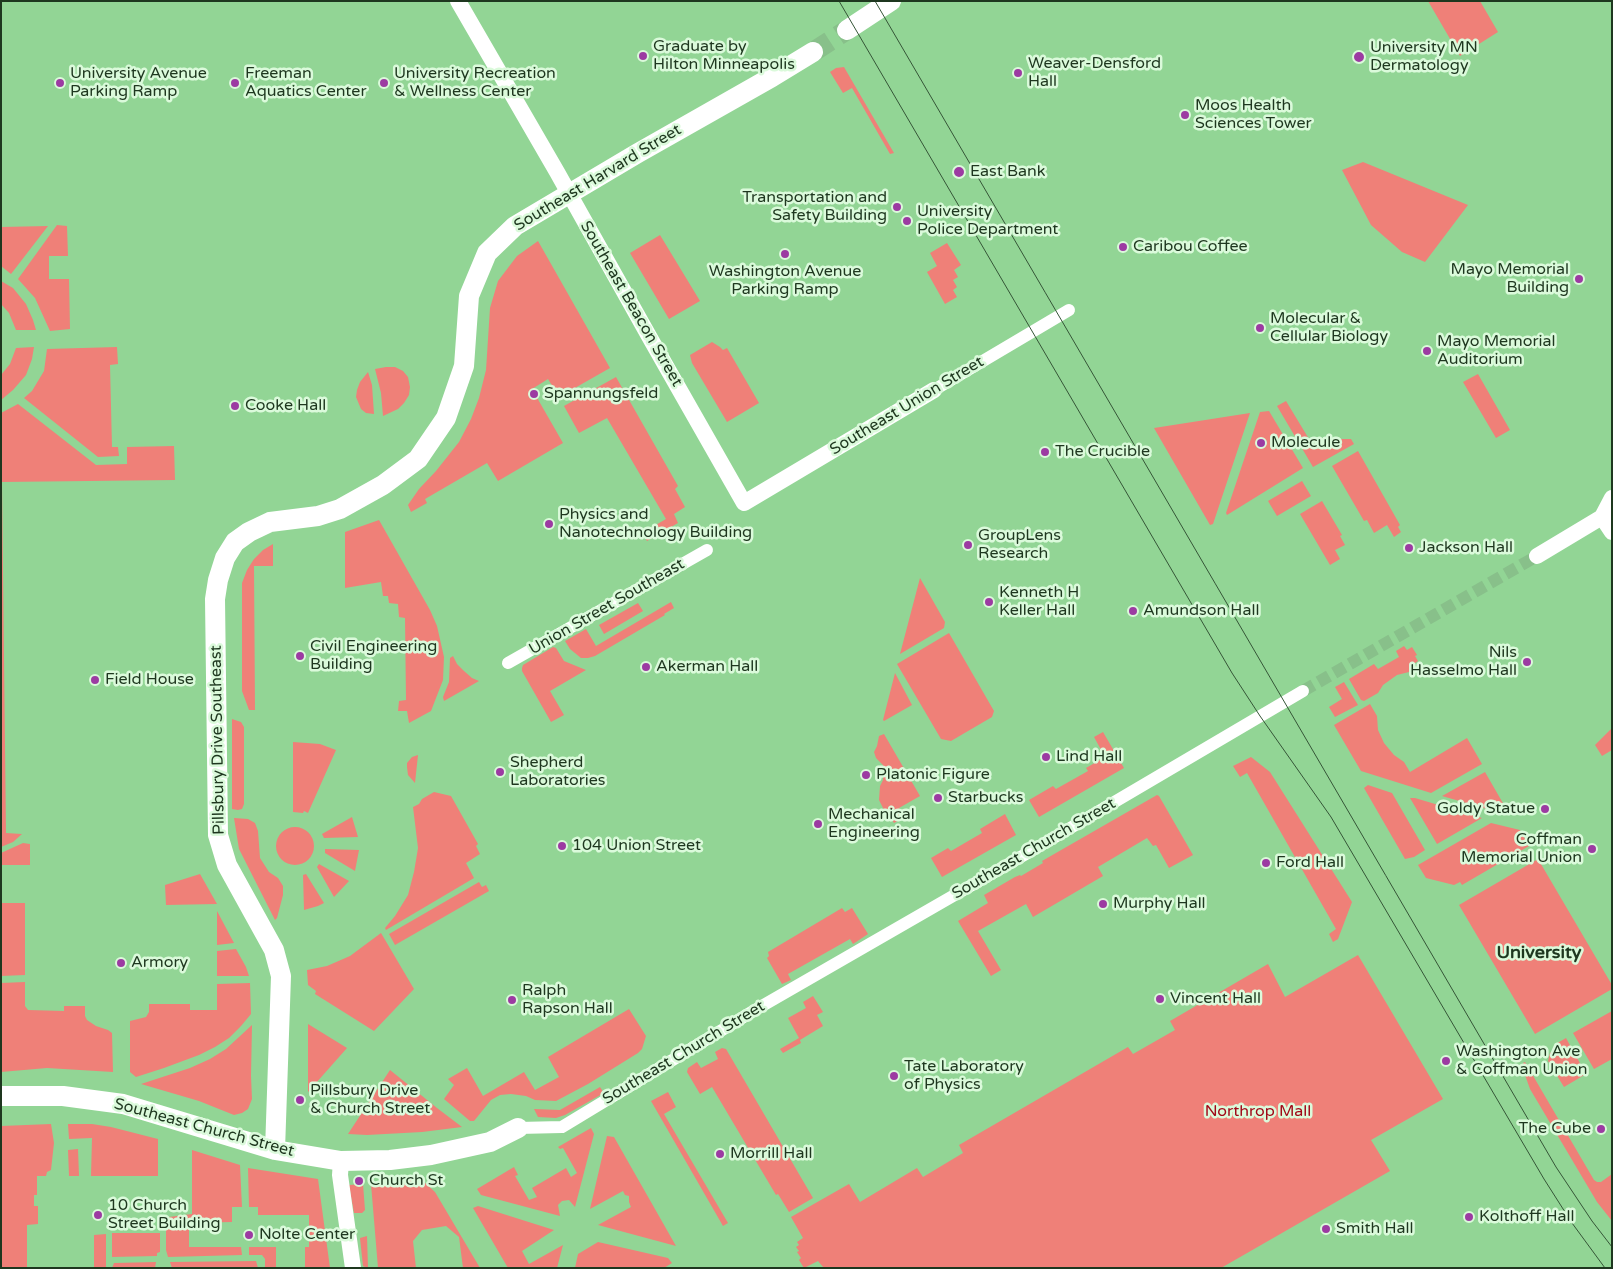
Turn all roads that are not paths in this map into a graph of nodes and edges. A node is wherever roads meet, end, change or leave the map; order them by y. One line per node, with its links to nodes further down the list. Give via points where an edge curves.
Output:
1 (458, 1): 5 (street, Southeast Beacon Street)
2 (891, 1): 3 (street)
3 (846, 30)
4 (813, 52): 5 (street, Southeast Harvard Street)
5 (568, 194): 8 (street, Southeast Harvard Street, via 515,226 487,253 469,296 464,366 446,418 418,459); 10 (street, Southeast Beacon Street)
6 (1069, 310): 7 (street, Southeast Union Street)
7 (934, 390): 10 (street, Southeast Union Street)
8 (383, 485): 19 (street, Pillsbury Drive Southeast, via 340,510 270,522 249,532 235,542 225,558 218,580 218,836 227,865 274,950 280,976)
9 (1612, 498): 11 (street)
10 (744, 503)
11 (1607, 517): 12 (street); 14 (street)
12 (1612, 532)
13 (707, 550): 15 (street, Union Street Southeast)
14 (1537, 556)
15 (508, 663)
16 (1303, 691): 18 (street, Southeast Church Street, via 754,1010 562,1127)
17 (1, 1096): 19 (street, Southeast Church Street, via 63,1096 122,1104)
18 (518, 1128): 20 (street, Southeast Church Street, via 490,1142 431,1155)
19 (275, 1150): 20 (street, Southeast Church Street)
20 (341, 1161): 21 (street, via 340,1176)
21 (353, 1268)

